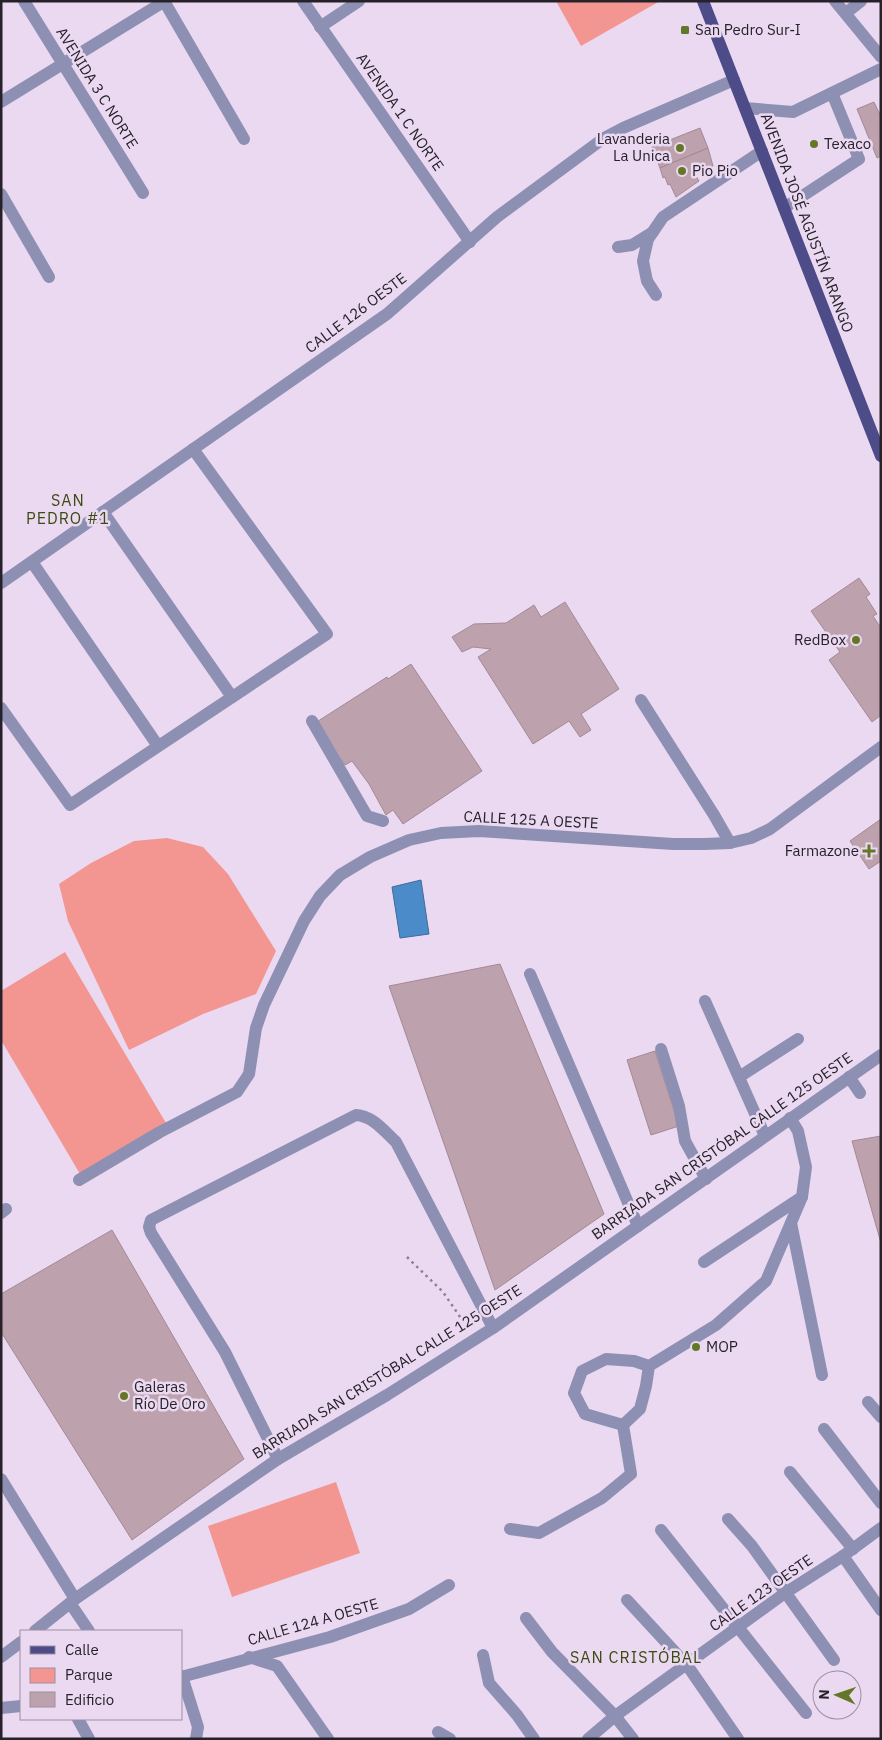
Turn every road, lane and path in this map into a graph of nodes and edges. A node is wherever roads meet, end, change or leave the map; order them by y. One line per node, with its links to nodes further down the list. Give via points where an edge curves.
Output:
1 (24, 1): 11 (street, AVENIDA 3 C NORTE)
2 (164, 1): 11 (street); 17 (street)
3 (302, 1): 9 (street, AVENIDA 1 C NORTE)
4 (359, 1): 9 (street)
5 (703, 1): 13 (main road, AVENIDA JOSÉ AGUSTÍN ARANGO)
6 (835, 1): 8 (street)
7 (861, 1): 8 (street)
8 (846, 13): 10 (street)
9 (320, 27): 23 (street, AVENIDA 1 C NORTE)
10 (881, 57)
11 (62, 63): 15 (street); 19 (street, AVENIDA 3 C NORTE)
12 (881, 69): 14 (street)
13 (734, 80): 16 (main road, AVENIDA JOSÉ AGUSTÍN ARANGO); 23 (street, CALLE 126 OESTE, via 604,138 497,217)
14 (832, 93): 16 (street, via 793,112); 21 (street, via 859,159)
15 (1, 102)
16 (745, 108): 18 (main road, AVENIDA JOSÉ AGUSTÍN ARANGO)
17 (244, 139)
18 (762, 151): 21 (main road, AVENIDA JOSÉ AGUSTÍN ARANGO); 22 (street, via 663,217)
19 (143, 193)
20 (1, 194): 25 (street)
21 (784, 208): 28 (main road, AVENIDA JOSÉ AGUSTÍN ARANGO)
22 (653, 232): 24 (street, via 632,245); 26 (street, via 643,261)
23 (470, 242): 27 (street, CALLE 126 OESTE, via 387,314)
24 (618, 247)
25 (50, 277)
26 (656, 295)
27 (193, 449): 29 (street, CALLE 126 OESTE); 32 (street, via 327,634)
28 (881, 456)
29 (103, 512): 30 (street, CALLE 126 OESTE); 32 (street)
30 (32, 562): 31 (street, CALLE 126 OESTE); 36 (street)
31 (1, 583)
32 (232, 697): 36 (street)
33 (641, 700): 39 (street)
34 (1, 708): 36 (street, via 70,805)
35 (312, 721): 38 (street, via 367,816)
36 (158, 746)
37 (881, 747): 39 (street, CALLE 125 A OESTE, via 770,829)
38 (383, 821)
39 (730, 843): 51 (street, CALLE 125 A OESTE, via 673,844 480,831 441,833 409,840 370,857 340,875 320,896 304,921 264,1005 256,1028 249,1074 237,1092 160,1132)
40 (530, 974): 54 (street)
41 (705, 1001): 45 (street)
42 (798, 1039): 45 (street)
43 (661, 1049): 50 (street, via 680,1106 685,1141)
44 (881, 1055): 46 (street, BARRIADA SAN CRISTÓBAL CALLE 125 OESTE)
45 (739, 1077): 49 (street)
46 (849, 1077): 47 (street); 48 (street, BARRIADA SAN CRISTÓBAL CALLE 125 OESTE)
47 (860, 1093)
48 (790, 1118): 49 (street, BARRIADA SAN CRISTÓBAL CALLE 125 OESTE); 52 (street, via 798,1131 806,1167)
49 (765, 1136): 50 (street, BARRIADA SAN CRISTÓBAL CALLE 125 OESTE)
50 (706, 1178): 54 (street, BARRIADA SAN CRISTÓBAL CALLE 125 OESTE)
51 (79, 1180)
52 (802, 1197): 53 (street); 56 (street)
53 (791, 1223): 59 (street, via 766,1281 716,1325); 60 (street)
54 (638, 1226): 57 (street, BARRIADA SAN CRISTÓBAL CALLE 125 OESTE)
55 (408, 1257): 58 (path, via 443,1292)
56 (704, 1262)
57 (493, 1328): 58 (street, BARRIADA SAN CRISTÓBAL CALLE 125 OESTE); 65 (street, via 396,1142 364,1116 356,1115 151,1220 151,1233 225,1352)
58 (475, 1339): 65 (street, BARRIADA SAN CRISTÓBAL CALLE 125 OESTE)
59 (649, 1366): 63 (street, via 640,1409); 63 (street, via 634,1361 606,1359 582,1371 574,1393 585,1414)
60 (822, 1375)
61 (868, 1402): 62 (street)
62 (881, 1417)
63 (623, 1425): 71 (street, via 631,1474 602,1498 539,1533)
64 (824, 1429): 68 (street)
65 (278, 1459): 77 (street, BARRIADA SAN CRISTÓBAL CALLE 125 OESTE)
66 (790, 1472): 73 (street)
67 (1, 1479): 77 (street)
68 (881, 1503)
69 (728, 1519): 75 (street, via 752,1546)
70 (881, 1528): 73 (street, CALLE 123 OESTE)
71 (510, 1529)
72 (661, 1530): 80 (street)
73 (848, 1553): 75 (street, CALLE 123 OESTE); 78 (street)
74 (449, 1585): 86 (street, CALLE 124 A OESTE, via 409,1609 330,1637)
75 (785, 1593): 80 (street, CALLE 123 OESTE); 87 (street)
76 (627, 1600): 88 (street)
77 (73, 1601): 81 (street, BARRIADA SAN CRISTÓBAL CALLE 125 OESTE); 82 (street)
78 (881, 1610)
79 (526, 1618): 93 (street, via 552,1652)
80 (739, 1627): 88 (street, CALLE 123 OESTE); 92 (street)
81 (35, 1630)
82 (88, 1630)
83 (20, 1643): 85 (street)
84 (483, 1655): 100 (street, via 489,1683)
85 (1, 1657)
86 (249, 1657): 89 (street, CALLE 124 A OESTE); 98 (street, via 277,1666)
87 (834, 1660)
88 (687, 1665): 93 (street, CALLE 123 OESTE); 103 (street)
89 (182, 1676): 97 (street, via 198,1727)
90 (20, 1706): 91 (street)
91 (1, 1708)
92 (806, 1713)
93 (615, 1716): 101 (street, CALLE 123 OESTE); 102 (street)
94 (79, 1720): 96 (street)
95 (438, 1732): 99 (street)
96 (89, 1739)
97 (196, 1739)
98 (328, 1739)
99 (450, 1739)
100 (534, 1739)
101 (588, 1739)
102 (633, 1739)
103 (738, 1739)

